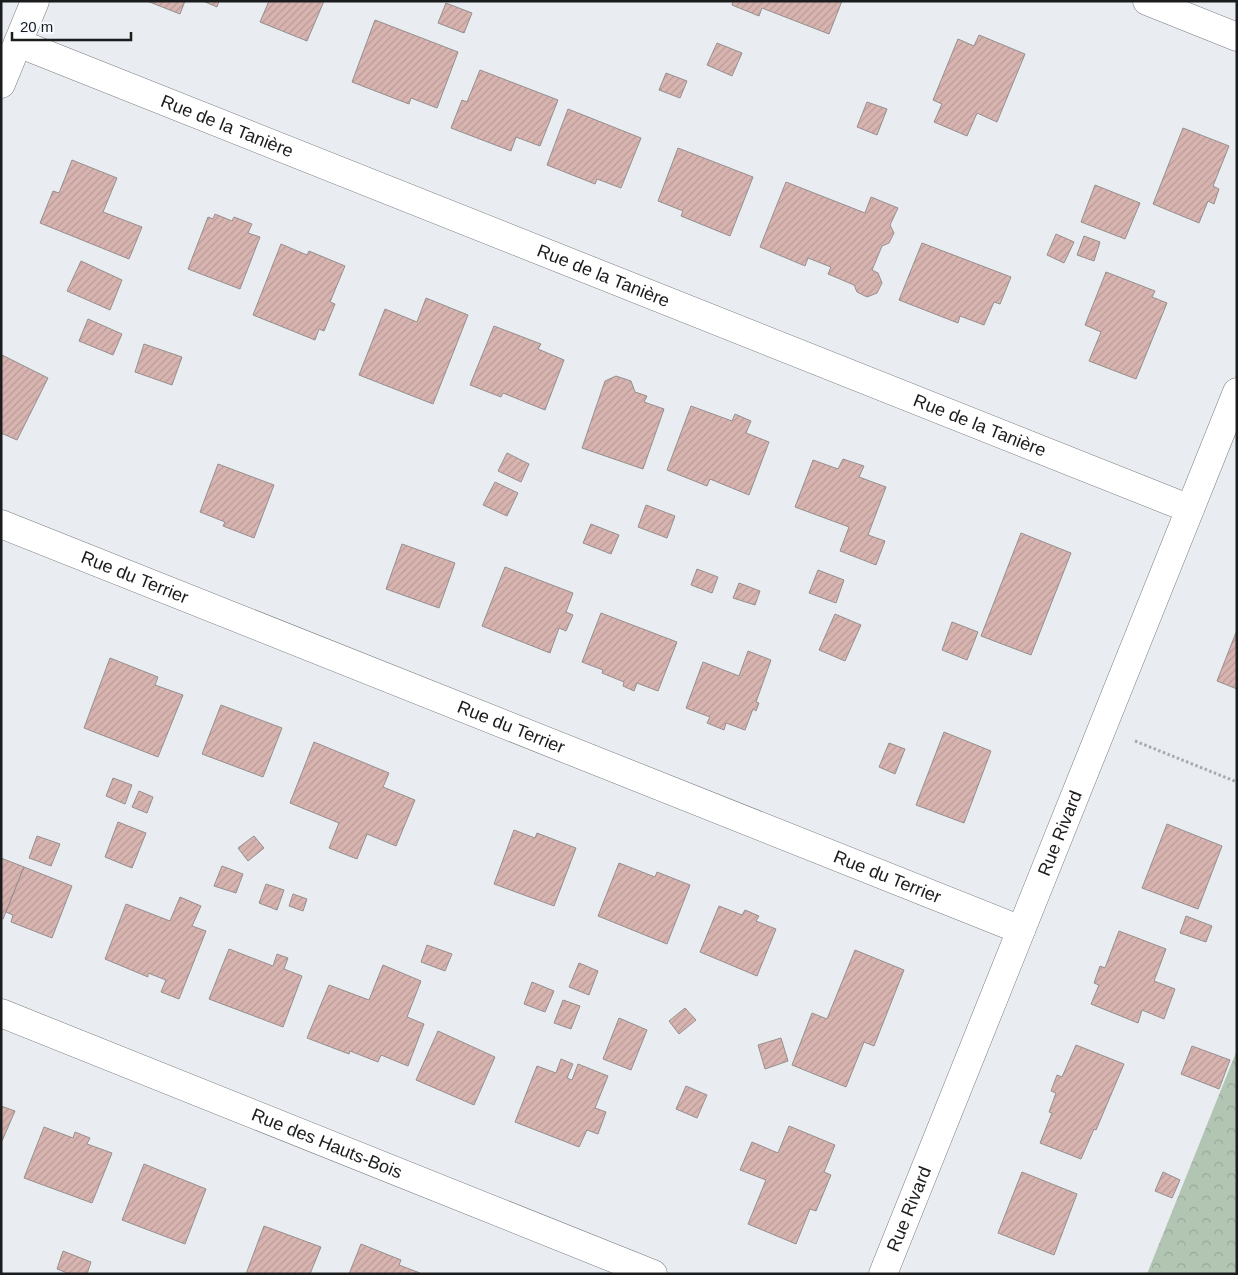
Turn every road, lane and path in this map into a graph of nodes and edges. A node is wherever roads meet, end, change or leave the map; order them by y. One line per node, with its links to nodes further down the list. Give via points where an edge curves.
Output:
1 (35, 1): 4 (street)
2 (1147, 1): 3 (street)
3 (1237, 37)
4 (18, 43): 5 (street); 7 (street, Rue de la Tanière)
5 (1, 84)
6 (1237, 392): 7 (street, Rue Rivard)
7 (1190, 509): 9 (street, Rue Rivard)
8 (1, 524): 11 (street, Rue du Terrier)
9 (1102, 727): 10 (path); 11 (street, Rue Rivard)
10 (1237, 782)
11 (1021, 930): 14 (street, Rue Rivard)
12 (1, 1013): 13 (street, Rue des Hauts-Bois)
13 (653, 1274)
14 (883, 1274)

